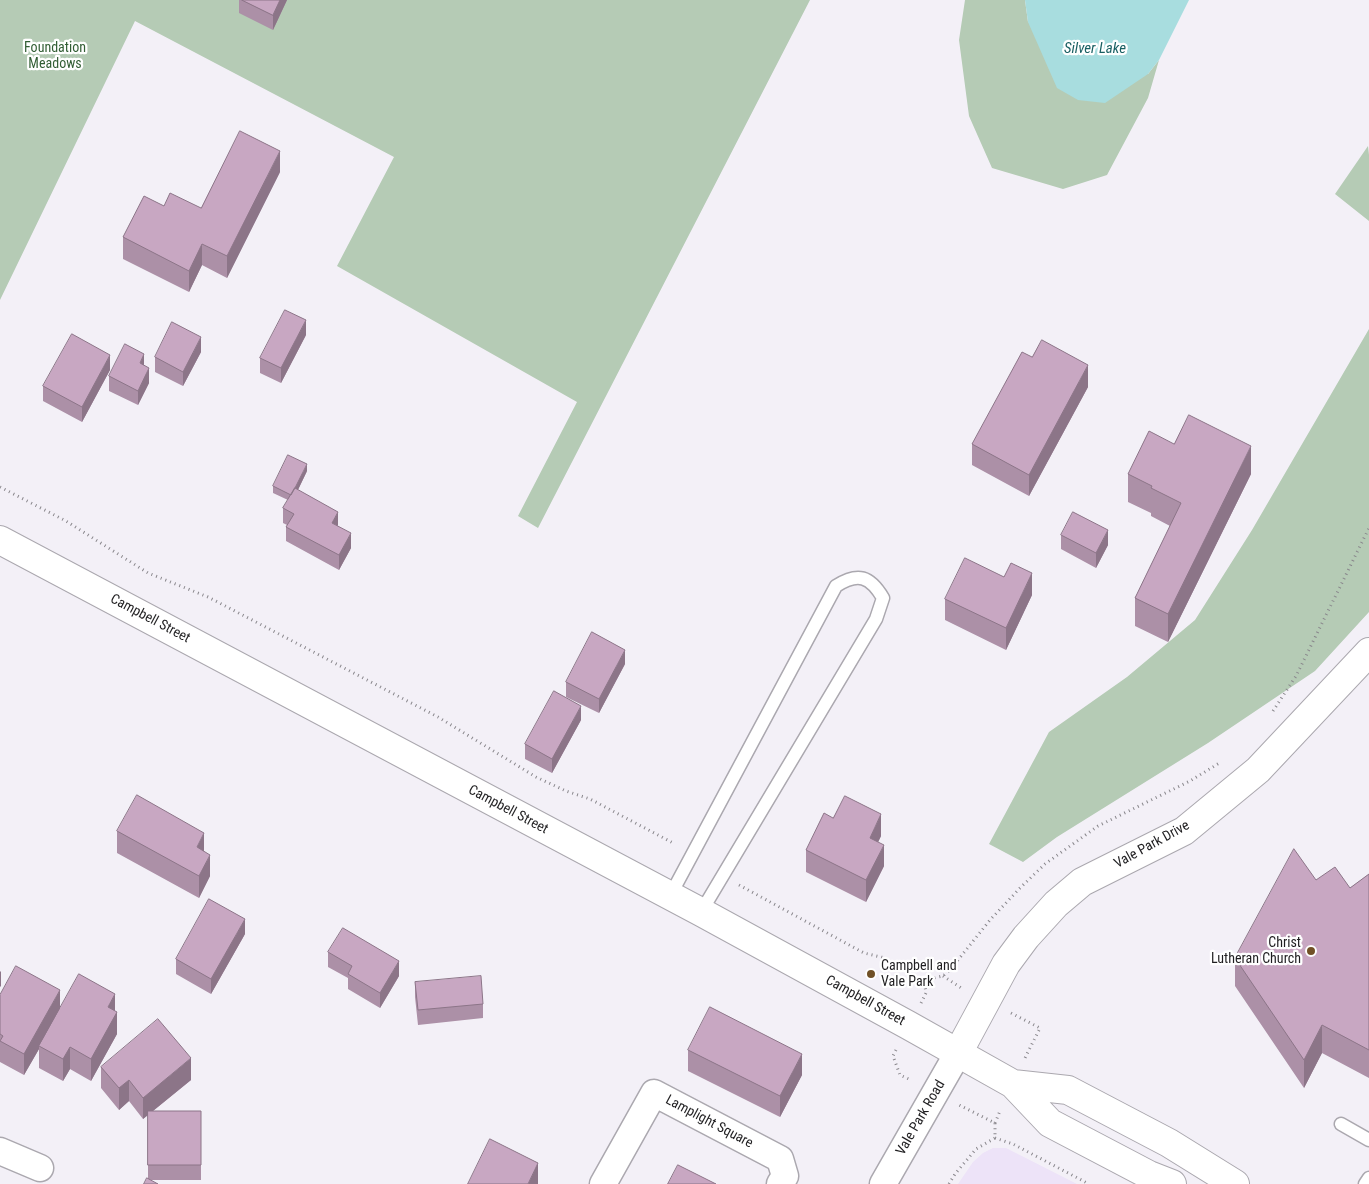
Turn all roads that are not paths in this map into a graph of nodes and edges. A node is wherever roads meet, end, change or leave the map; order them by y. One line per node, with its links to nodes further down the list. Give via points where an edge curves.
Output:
1 (0, 540): 3 (main road, Campbell Street)
2 (1369, 652): 5 (main road, Vale Park Drive, via 1258,770 1184,831 1082,882 1056,904 1006,964)
3 (670, 896): 4 (main road, Campbell Street); 4 (lane, via 836,586 849,578 864,578 876,586 883,598 876,619)
4 (701, 912): 5 (main road, Campbell Street)
5 (958, 1053): 6 (main road, Campbell Street); 15 (street, Vale Park Road)
6 (1013, 1084): 12 (main road, Campbell Street, via 1050,1123); 16 (main road, Campbell Street, via 1068,1090 1169,1143)
7 (1341, 1124): 8 (lane)
8 (1369, 1140)
9 (0, 1151): 10 (street)
10 (40, 1168)
11 (1369, 1178): 17 (lane)
12 (1155, 1181)
13 (603, 1184): 14 (street, Lamplight Square, via 654,1093 780,1159 785,1176)
14 (780, 1184)
15 (883, 1184)
16 (1235, 1184)
17 (1366, 1184)

